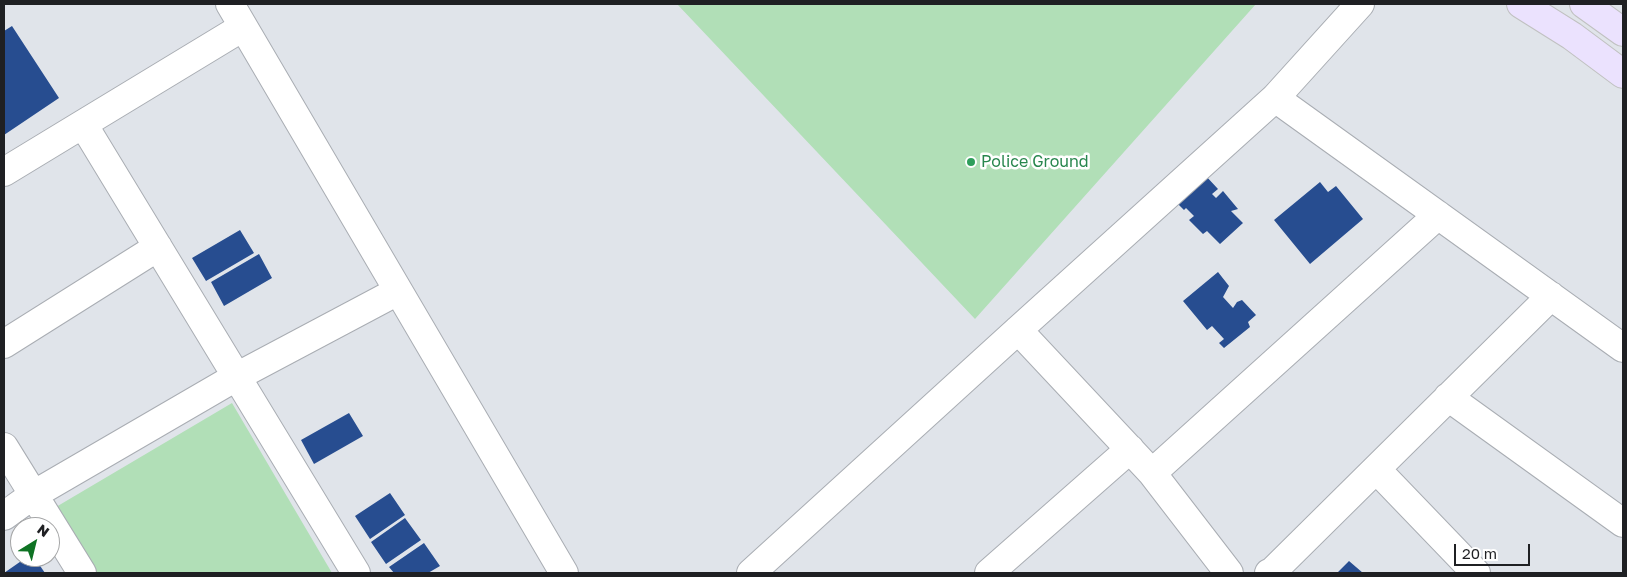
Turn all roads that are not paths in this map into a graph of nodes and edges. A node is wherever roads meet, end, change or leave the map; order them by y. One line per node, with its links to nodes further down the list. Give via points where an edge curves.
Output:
1 (230, 4): 5 (street)
2 (1360, 4): 8 (street)
3 (1521, 4): 7 (main road)
4 (1596, 7): 6 (main road)
5 (243, 27): 9 (street); 13 (street)
6 (1623, 32)
7 (1623, 74)
8 (1276, 98): 11 (street); 15 (street)
9 (83, 124): 10 (street); 12 (street)
10 (4, 172)
11 (1438, 215): 14 (street); 23 (street)
12 (158, 247): 16 (street); 18 (street)
13 (398, 291): 18 (street); 29 (street)
14 (1551, 296): 17 (street); 19 (street)
15 (1018, 330): 21 (street); 30 (street)
16 (4, 344)
17 (1623, 348)
18 (236, 377): 24 (street); 28 (street)
19 (1448, 397): 22 (street); 26 (street)
20 (4, 447): 24 (street)
21 (1130, 449): 23 (street); 31 (street)
22 (1376, 469): 33 (street); 34 (street)
23 (1152, 473): 32 (street)
24 (34, 495): 25 (street); 27 (street)
25 (4, 516)
26 (1623, 523)
27 (82, 573)
28 (356, 573)
29 (564, 573)
30 (752, 573)
31 (989, 573)
32 (1229, 573)
33 (1271, 573)
34 (1476, 573)

